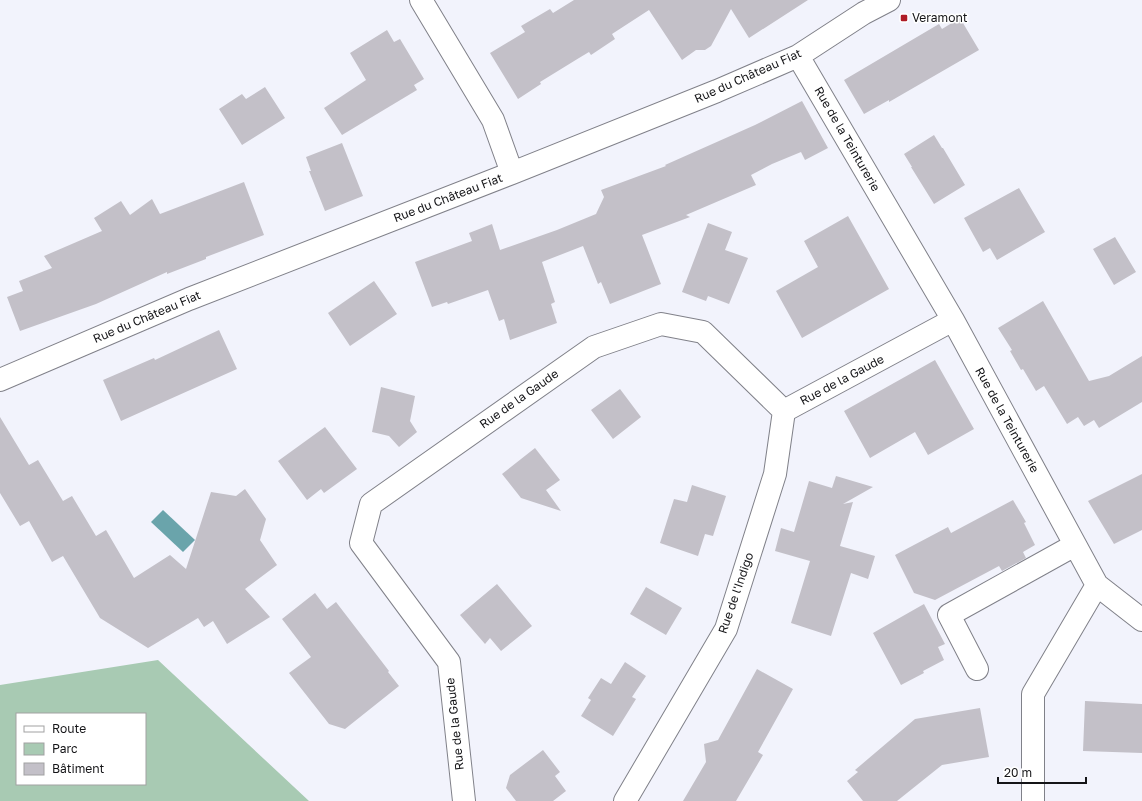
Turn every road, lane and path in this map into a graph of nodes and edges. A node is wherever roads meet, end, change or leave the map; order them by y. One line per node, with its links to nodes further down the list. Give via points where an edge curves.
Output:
1 (421, 0): 4 (street, via 493,120)
2 (889, 0): 3 (street, Rue du Château Fiat, via 864,13)
3 (798, 56): 4 (street, Rue du Château Fiat); 5 (street, Rue de la Teinturerie)
4 (512, 173): 6 (street, Rue du Château Fiat, via 188,299)
5 (953, 320): 7 (street, Rue de la Gaude); 8 (street, Rue de la Teinturerie)
6 (0, 379)
7 (784, 411): 12 (street, Rue de la Gaude, via 703,332 661,324 594,347 371,504 361,543 448,662); 13 (street, Rue de l'Indigo, via 775,474 726,629)
8 (1075, 545): 9 (street, Rue de la Teinturerie); 11 (street, via 949,615)
9 (1097, 585): 10 (street); 14 (street, via 1033,694)
10 (1142, 620)
11 (977, 669)
12 (464, 801)
13 (625, 801)
14 (1032, 801): 15 (street)
15 (1038, 801)

